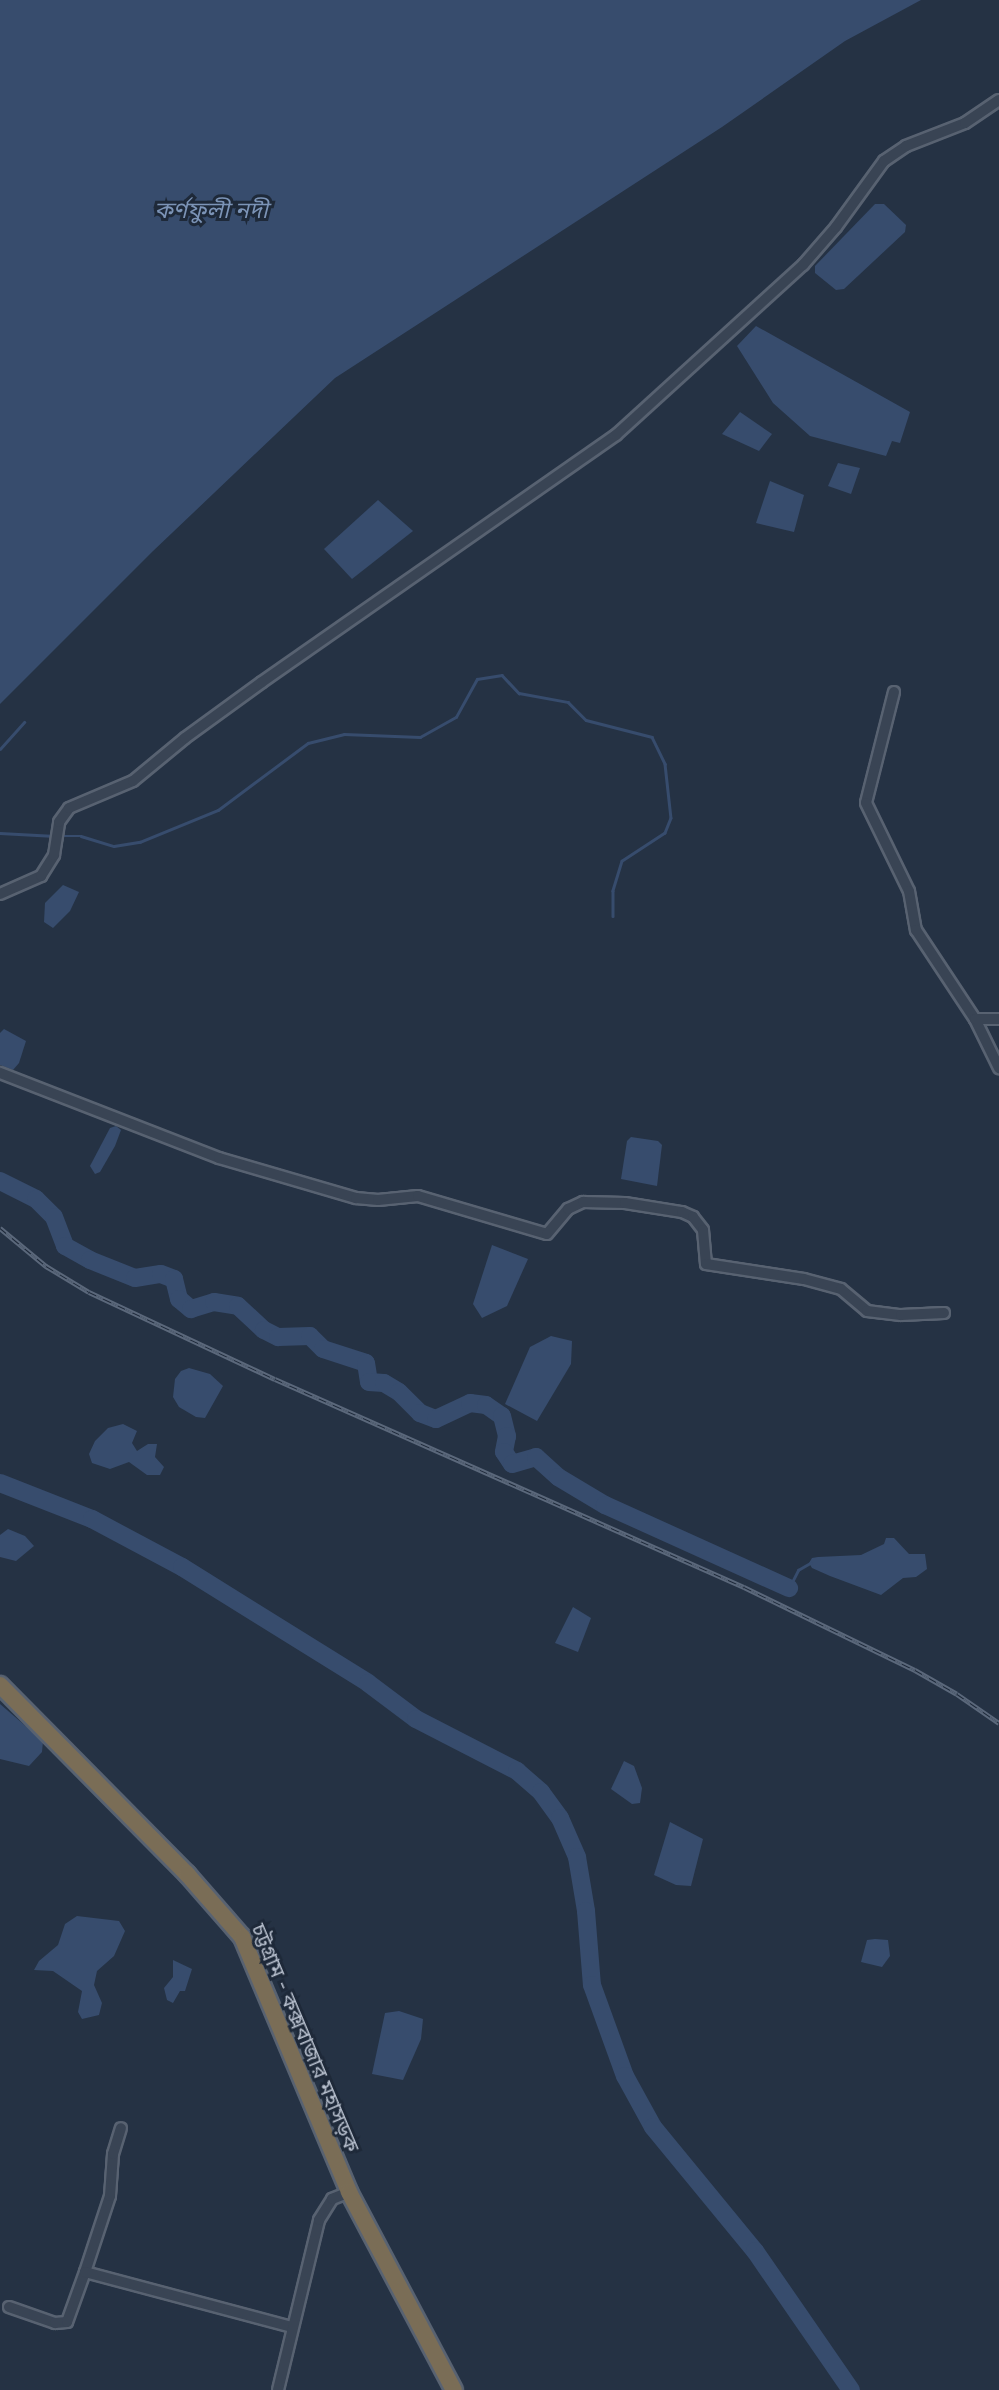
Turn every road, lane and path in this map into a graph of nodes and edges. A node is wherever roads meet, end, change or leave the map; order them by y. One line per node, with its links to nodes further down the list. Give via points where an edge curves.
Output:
1 (998, 101): 3 (street, via 965,123 906,146 884,161 803,265 616,435 262,682 139,777 69,808 59,822 54,855 41,876)
2 (894, 692): 4 (street, via 866,803 909,891 916,930)
3 (0, 894)
4 (975, 1019): 5 (street); 6 (street)
5 (999, 1019)
6 (999, 1068)
7 (0, 1073): 8 (street, via 219,1158 356,1198 418,1196 547,1234 568,1209 592,1200 682,1212 703,1230 706,1264 841,1289 867,1311)
8 (944, 1313)
9 (0, 1685): 11 (highway, চট্টগ্রাম - কক্সবাজার মহাসড়ক, via 227,1916 242,1937)
10 (121, 2128): 12 (street, via 113,2154 110,2196)
11 (349, 2192): 14 (street, via 332,2199 319,2220); 16 (highway, চট্টগ্রাম - কক্সবাজার মহাসড়ক)
12 (85, 2272): 13 (street, via 67,2322 55,2323); 14 (street)
13 (9, 2307)
14 (292, 2327): 15 (street)
15 (278, 2390)
16 (453, 2390)

